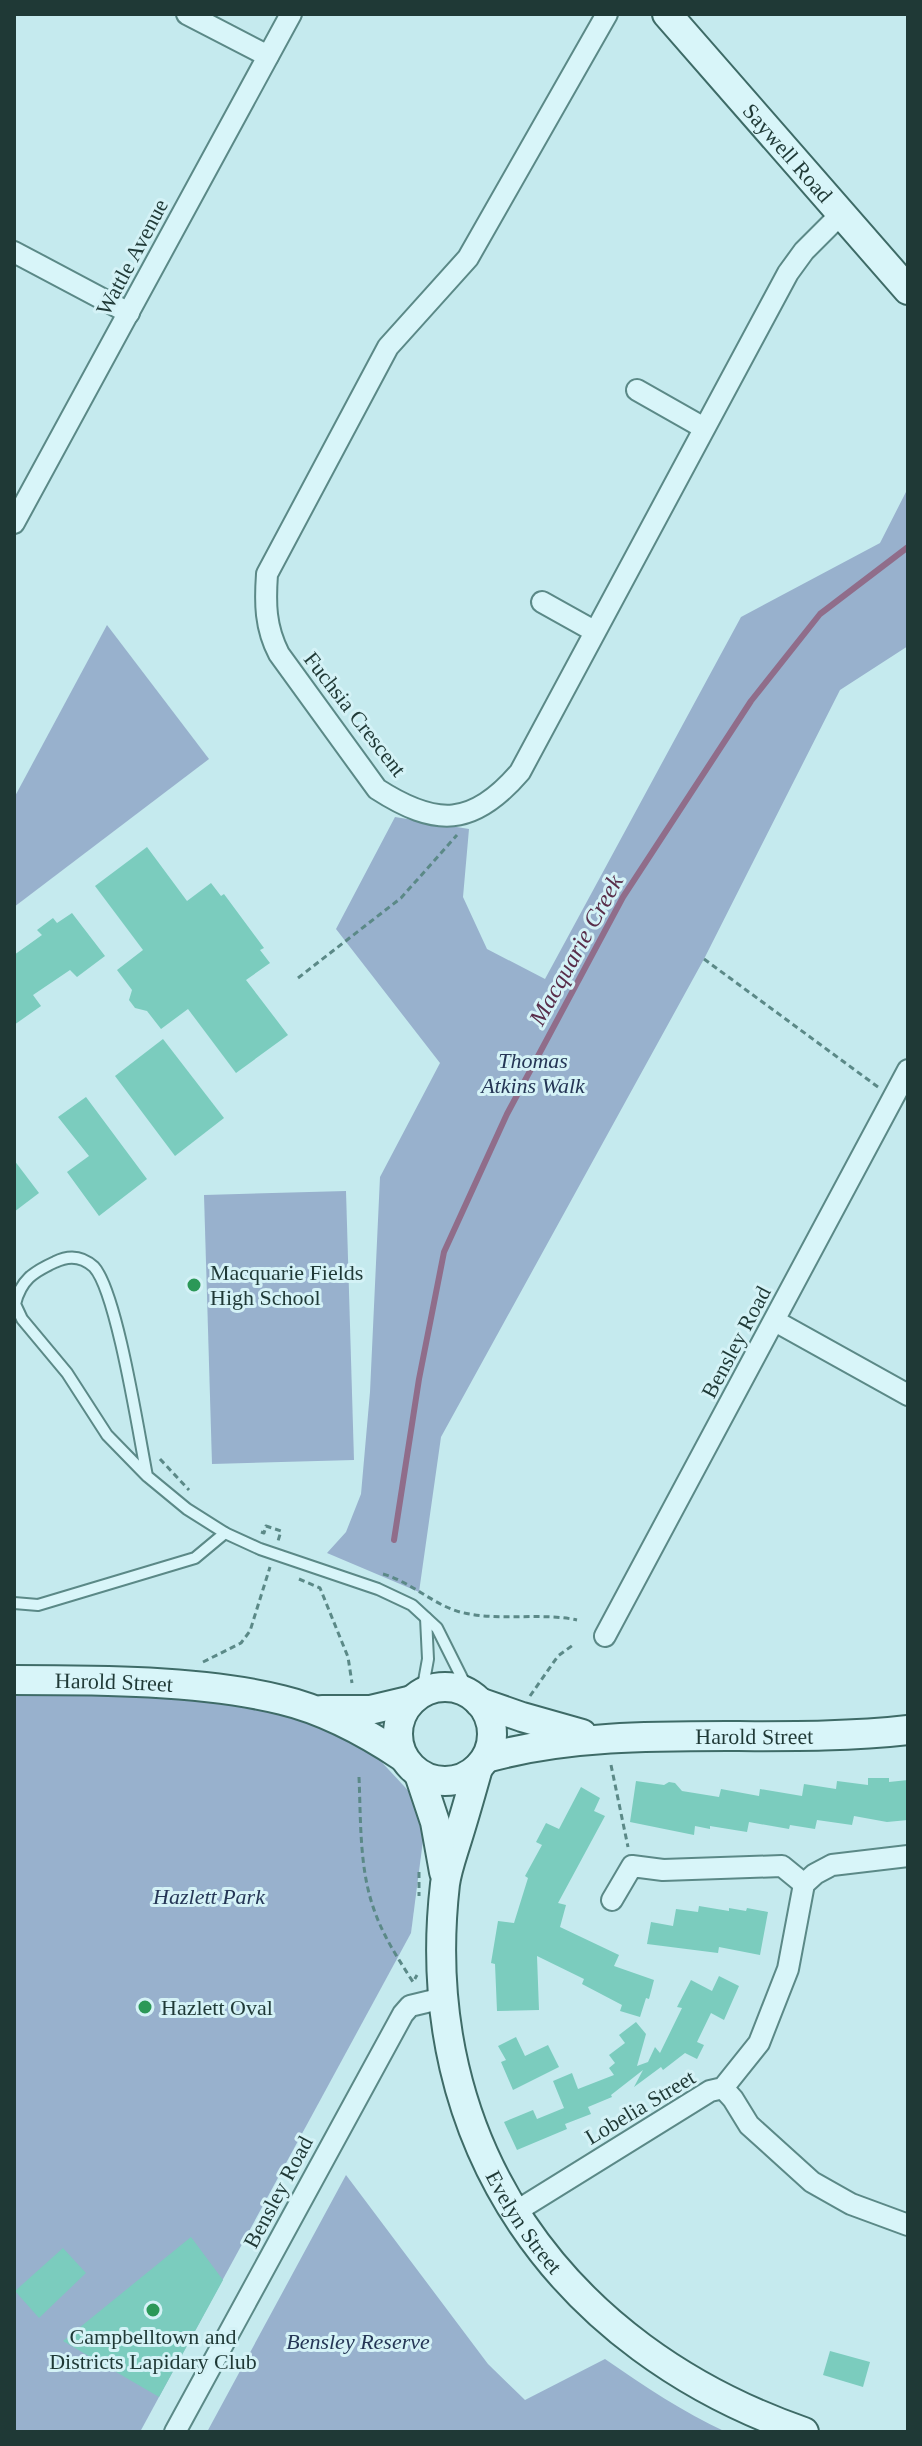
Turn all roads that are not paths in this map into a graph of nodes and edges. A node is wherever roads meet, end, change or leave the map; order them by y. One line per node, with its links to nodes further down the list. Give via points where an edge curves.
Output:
1 (187, 14): 5 (street)
2 (291, 14): 5 (street, Wattle Avenue)
3 (607, 14): 14 (street, Fuchsia Crescent, via 468,258 388,347 267,574 265,605 279,654 377,789 422,813 450,817 503,792 520,772)
4 (667, 14): 6 (street, Saywell Road)
5 (268, 56): 9 (street, Wattle Avenue)
6 (841, 214): 8 (street, Saywell Road); 11 (street, Fuchsia Crescent, via 788,273)
7 (14, 252): 9 (street)
8 (908, 290)
9 (129, 313): 12 (street, Wattle Avenue)
10 (637, 390): 11 (street)
11 (704, 428): 14 (street, Fuchsia Crescent)
12 (14, 523)
13 (542, 602): 14 (street)
14 (594, 631)
15 (907, 1074): 17 (street, Bensley Road)
16 (14, 1305): 19 (lane, via 107,1435); 19 (lane, via 31,1273 61,1259 71,1256 96,1269 120,1343)
17 (775, 1321): 18 (street); 23 (street, Bensley Road)
18 (908, 1395)
19 (147, 1476): 20 (lane)
20 (225, 1533): 21 (lane, via 195,1558 38,1605); 22 (lane, via 378,1589)
21 (14, 1603)
22 (426, 1618): 25 (lane, via 428,1659); 26 (lane, via 437,1628)
23 (605, 1636)
24 (14, 1680): 27 (street, Harold Street, via 240,1692)
25 (417, 1696): 26 (street, via 447,1687); 27 (street, Harold Street, via 359,1711); 31 (street, via 399,1721 399,1746)
26 (475, 1698): 29 (street, Harold Street); 30 (street, via 491,1723 490,1747)
27 (309, 1708): 31 (street, Harold Street, via 364,1734)
28 (908, 1730): 29 (street, Harold Street)
29 (607, 1752): 30 (street, Harold Street, via 547,1744)
30 (482, 1763): 31 (street, via 450,1781); 33 (street, Evelyn Street)
31 (411, 1766): 33 (street, Evelyn Street, via 435,1822)
32 (908, 1856): 34 (street, via 832,1865)
33 (445, 1881): 36 (street, Evelyn Street)
34 (804, 1884): 35 (street, via 782,1866 632,1866); 37 (street, Lobelia Street, via 788,1969 759,2043)
35 (612, 1900)
36 (443, 1998): 38 (street, Evelyn Street, via 452,2060 470,2122); 40 (street, Bensley Road, via 410,2006 403,2014)
37 (723, 2088): 38 (street, Lobelia Street, via 710,2091); 39 (street, via 749,2125 812,2182 851,2204)
38 (515, 2212): 41 (street, Evelyn Street, via 562,2276 629,2339 720,2398)
39 (908, 2225)
40 (175, 2432)
41 (804, 2432)

